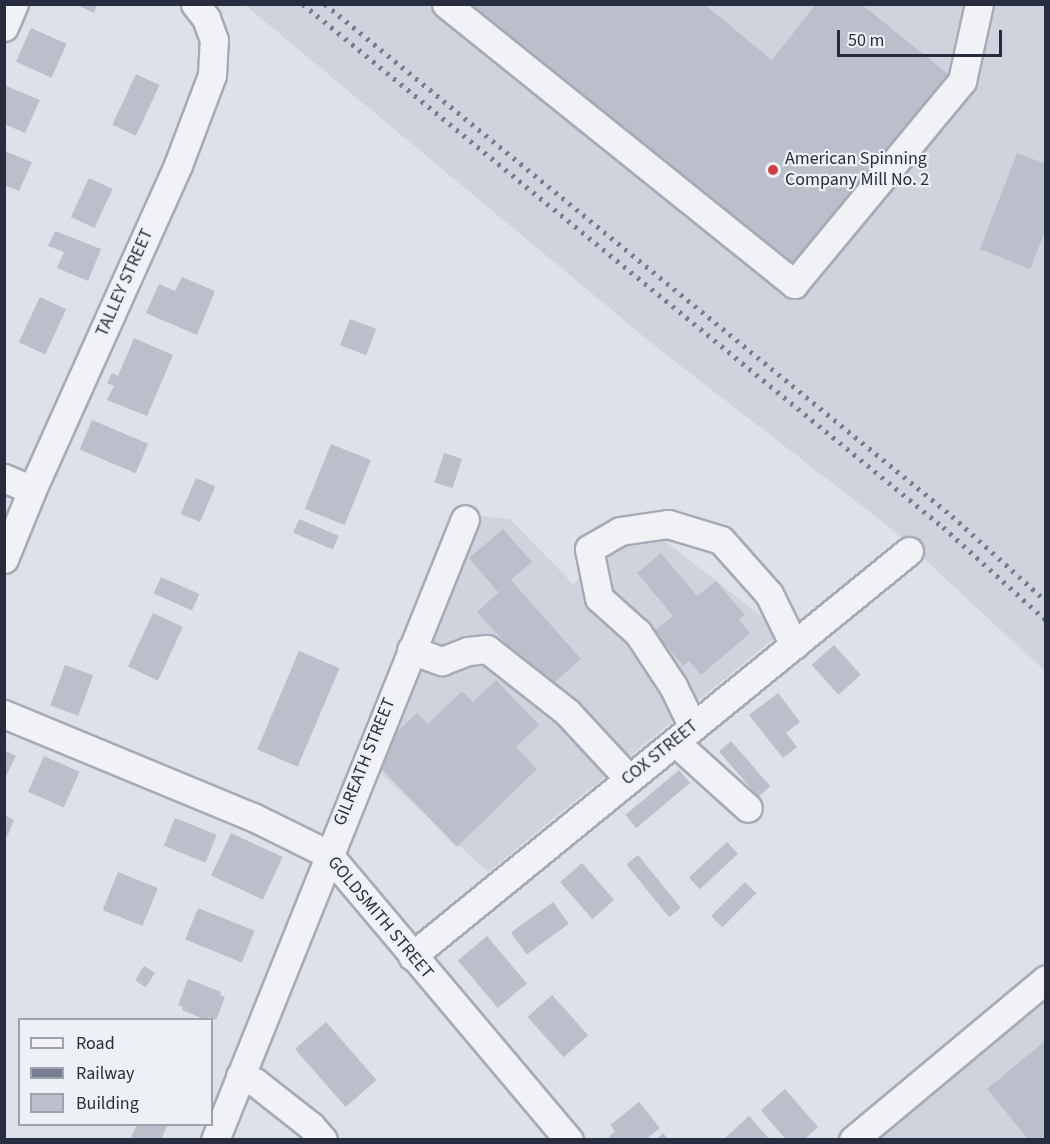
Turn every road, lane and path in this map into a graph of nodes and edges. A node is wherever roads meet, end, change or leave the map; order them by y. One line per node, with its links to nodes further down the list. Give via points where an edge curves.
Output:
1 (14, 4): 5 (street)
2 (195, 4): 7 (street, TALLEY STREET, via 206,18 214,40 212,75 178,165)
3 (446, 4): 4 (street, via 794,284 963,81)
4 (979, 4)
5 (4, 27)
6 (4, 478): 7 (street)
7 (32, 490): 10 (street, TALLEY STREET)
8 (465, 519): 12 (street, GILREATH STREET)
9 (909, 550): 11 (street, COX STREET)
10 (4, 559)
11 (794, 645): 14 (street, COX STREET); 14 (street, via 769,594 721,540 668,524 620,531 588,549 599,598 638,633 673,686)
12 (411, 650): 15 (street, via 442,661 487,649 567,712); 17 (street, GILREATH STREET)
13 (4, 714): 17 (street, GOLDSMITH STREET, via 253,817)
14 (684, 734): 15 (street, COX STREET); 16 (street)
15 (629, 779): 18 (street, COX STREET)
16 (748, 808)
17 (328, 854): 18 (street, GOLDSMITH STREET); 20 (street, GILREATH STREET)
18 (412, 956): 23 (street, GOLDSMITH STREET)
19 (1046, 979): 24 (street)
20 (240, 1076): 21 (street, GILREATH STREET); 22 (street, via 255,1082)
21 (215, 1140)
22 (323, 1140)
23 (569, 1140)
24 (854, 1140)

